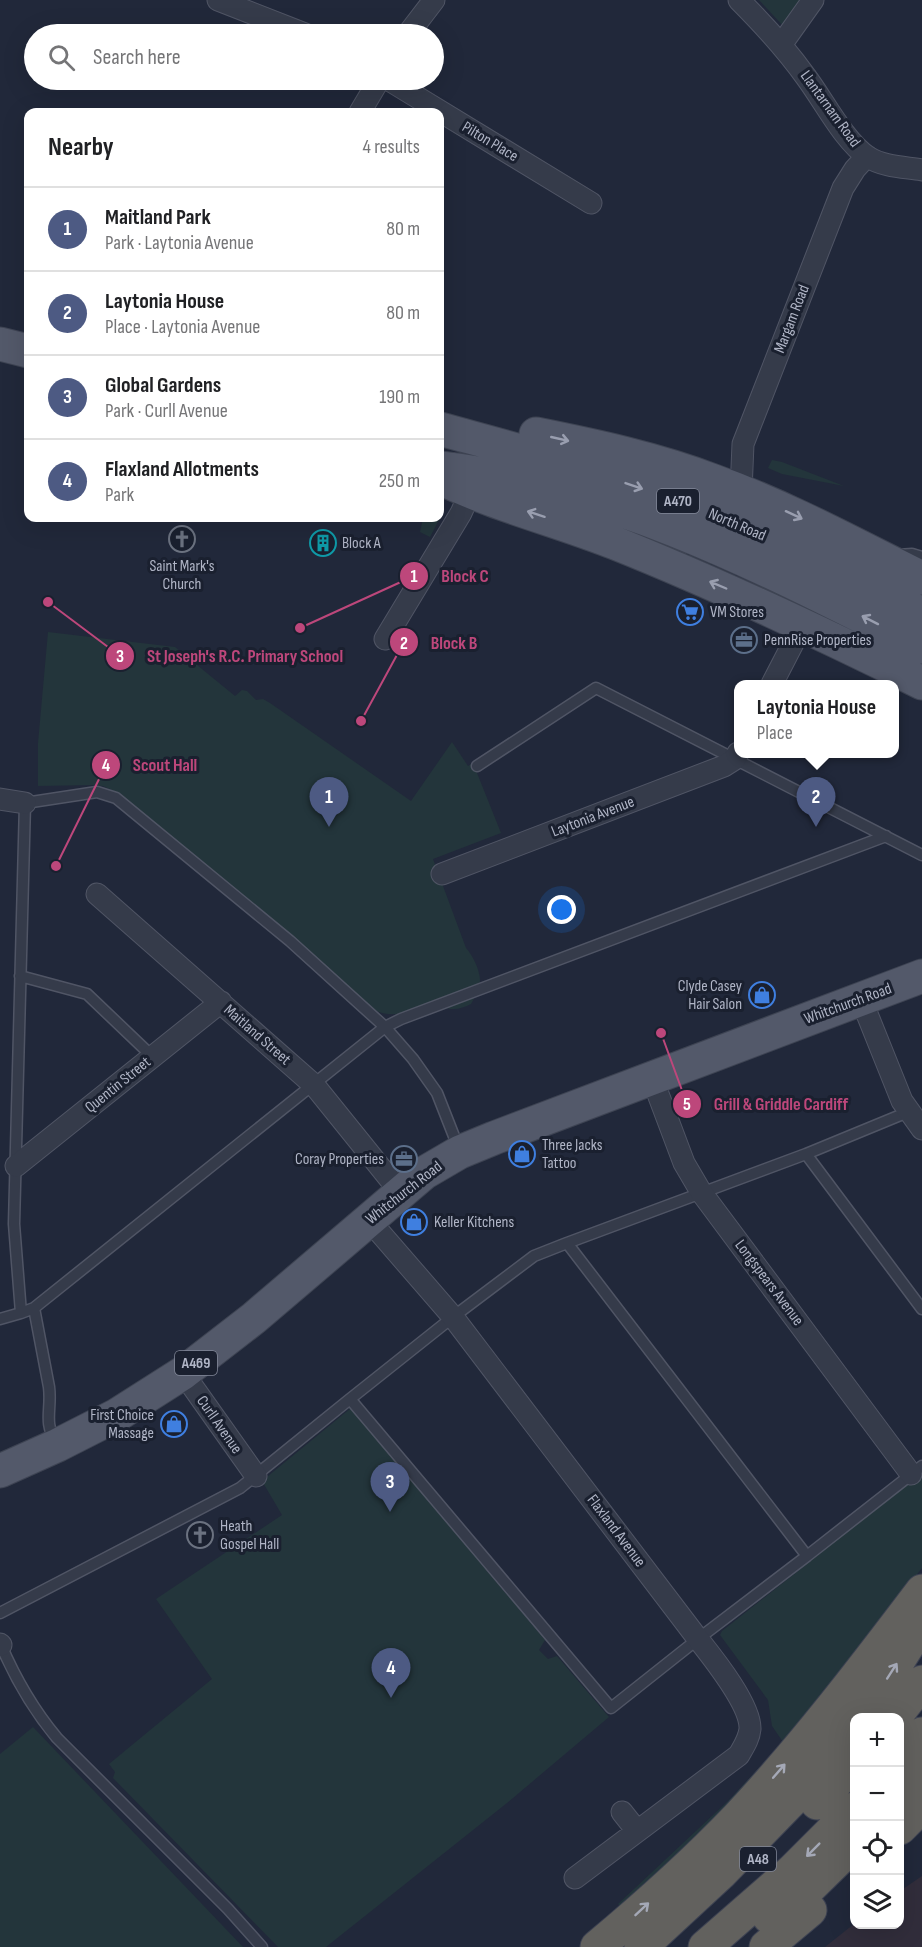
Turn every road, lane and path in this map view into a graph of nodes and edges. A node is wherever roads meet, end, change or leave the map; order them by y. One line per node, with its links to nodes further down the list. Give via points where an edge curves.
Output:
1 (218, 0): 5 (street)
2 (434, 0): 6 (street)
3 (739, 0): 7 (street, Llantarnam Road)
4 (813, 0): 7 (street)
5 (279, 24)
6 (416, 24)
7 (781, 45): 13 (street, Llantarnam Road, via 844,134)
8 (373, 90): 10 (street)
9 (405, 90): 11 (street, Pilton Place)
10 (362, 108)
11 (435, 108)
12 (444, 113): 15 (street, Pilton Place)
13 (867, 156): 14 (street, Llantarnam Road, via 888,165); 25 (street, Margam Road, via 843,188 743,444)
14 (922, 170)
15 (591, 203)
16 (0, 344): 17 (main road)
17 (24, 350)
18 (0, 365): 19 (main road)
19 (24, 371)
20 (444, 427): 25 (main road, one-way to 25, via 483,424 554,438 677,468)
21 (444, 429): 23 (main road, North Road / A470)
22 (444, 468): 23 (main road, North Road / A470)
23 (554, 475): 30 (main road, North Road / A470, one-way to 30, via 655,493 755,532); 33 (main road, North Road / A470, one-way to 23, via 731,552 642,517)
24 (444, 480): 26 (main road)
25 (741, 491): 27 (main road, one-way to 27)
26 (470, 493): 31 (main road, one-way to 26, via 612,542); 32 (street)
27 (876, 555): 28 (lane); 29 (main road)
28 (922, 557)
29 (922, 578)
30 (922, 614)
31 (803, 624): 34 (street); 35 (main road)
32 (384, 639)
33 (922, 647)
34 (774, 680)
35 (922, 683)
36 (734, 755): 39 (lane, via 596,688)
37 (734, 758): 44 (street, Laytonia Avenue, via 724,766)
38 (740, 758): 42 (lane)
39 (477, 766)
40 (0, 799): 41 (street)
41 (25, 802): 46 (lane); 50 (lane, via 96,792 116,798 290,941)
42 (886, 836): 43 (lane); 50 (lane)
43 (922, 855)
44 (442, 874)
45 (97, 894): 49 (street, Maitland Street)
46 (20, 976): 51 (lane, via 87,994); 57 (lane)
47 (922, 976): 48 (main road, Whitchurch Road / A469)
48 (861, 999): 52 (main road, Whitchurch Road / A469); 54 (street, via 902,1101)
49 (221, 1002): 51 (street, Quentin Street); 53 (street, Maitland Street)
50 (385, 1028): 53 (lane); 55 (lane, via 437,1093)
51 (153, 1057): 57 (street, Quentin Street)
52 (652, 1078): 55 (main road, Whitchurch Road / A469); 58 (street, Longspears Avenue, via 684,1163)
53 (314, 1085): 59 (street, Maitland Street); 62 (lane)
54 (917, 1121): 56 (lane)
55 (460, 1152): 59 (main road, Whitchurch Road / A469, via 424,1173)
56 (806, 1154): 58 (lane); 63 (lane)
57 (16, 1166): 64 (lane, via 14,1224)
58 (702, 1192): 61 (lane); 70 (street, Longspears Avenue)
59 (401, 1193): 60 (main road, Whitchurch Road / A469)
60 (369, 1220): 65 (street, Flaxland Avenue); 67 (main road, Whitchurch Road / A469)
61 (567, 1243): 65 (lane, via 534,1256); 73 (lane)
62 (34, 1308): 64 (lane); 69 (lane, via 49,1388 48,1424)
63 (922, 1309)
64 (21, 1313): 66 (lane)
65 (453, 1317): 68 (lane); 77 (street, Flaxland Avenue)
66 (0, 1319)
67 (183, 1373): 69 (main road, Whitchurch Road / A469, via 117,1415); 72 (street, Curll Avenue)
68 (350, 1399): 72 (lane); 77 (lane, via 612,1708)
69 (58, 1445): 71 (main road, Whitchurch Road / A469)
70 (917, 1470): 73 (lane)
71 (0, 1471)
72 (256, 1476): 75 (lane, via 240,1488)
73 (807, 1556): 77 (lane)
74 (922, 1591): 97 (highway, one-way to 74, via 704,1852 743,1811 823,1719)
75 (0, 1612)
76 (922, 1623): 80 (highway, one-way to 76)
77 (698, 1639): 92 (street, Flaxland Avenue, via 744,1707 750,1730 747,1742 739,1755)
78 (0, 1644): 96 (lane, via 36,1713 57,1738)
79 (922, 1682): 81 (highway)
80 (863, 1713)
81 (898, 1713)
82 (850, 1730): 98 (highway, via 792,1800)
83 (922, 1734): 84 (highway)
84 (904, 1755)
85 (850, 1767): 99 (highway, A48, via 777,1841)
86 (922, 1773): 87 (highway)
87 (904, 1793)
88 (922, 1806): 91 (highway)
89 (622, 1812): 92 (street)
90 (850, 1814): 100 (highway, A48, one-way to 100)
91 (904, 1824)
92 (637, 1831): 95 (street, Flaxland Avenue)
93 (850, 1849): 101 (highway, via 808,1889)
94 (850, 1875): 102 (highway)
95 (575, 1878)
96 (262, 1947)
97 (597, 1947)
98 (641, 1947)
99 (654, 1947)
100 (705, 1947)
101 (724, 1947)
102 (766, 1947)

